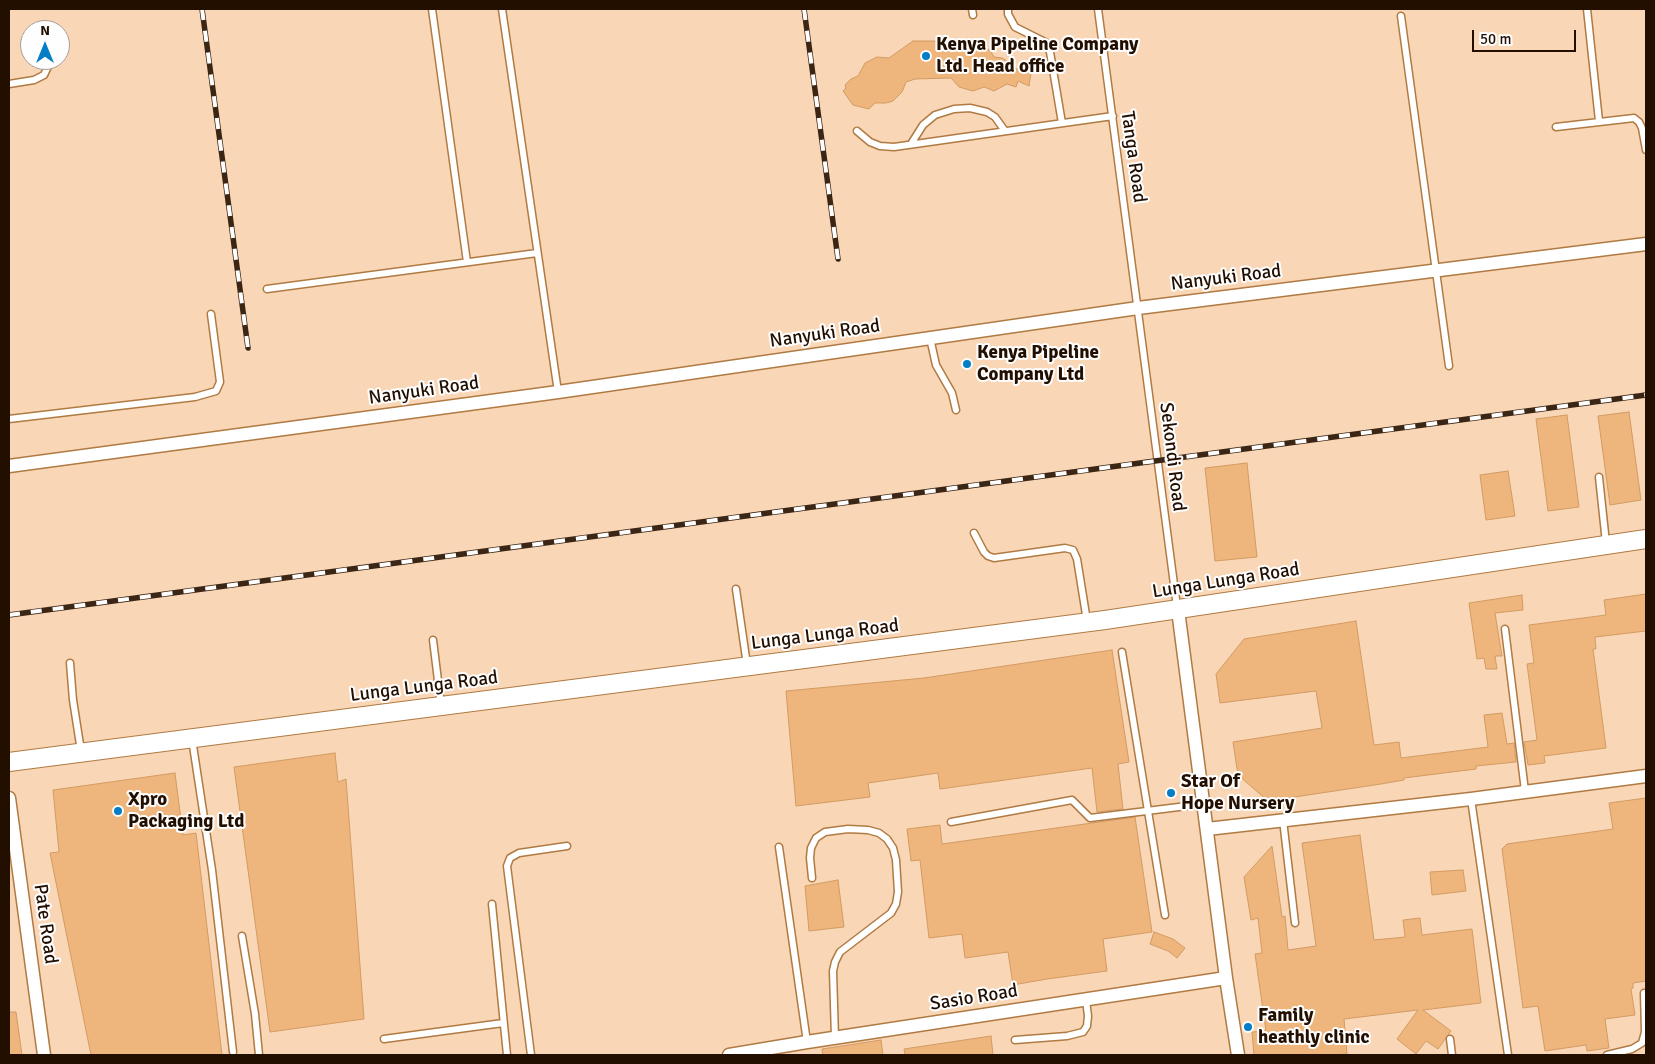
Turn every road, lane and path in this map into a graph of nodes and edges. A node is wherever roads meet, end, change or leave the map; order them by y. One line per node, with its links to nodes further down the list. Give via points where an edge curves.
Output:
1 (432, 9): 19 (lane)
2 (502, 9): 18 (lane)
3 (1008, 9): 11 (lane, via 1015,27 1045,42 1050,52)
4 (1098, 9): 9 (lane, Tanga Road)
5 (1587, 9): 10 (lane)
6 (1401, 16): 20 (lane)
7 (46, 70): 8 (lane, via 34,80)
8 (9, 84)
9 (1113, 116): 11 (lane); 22 (lane, Tanga Road)
10 (1599, 121): 12 (lane); 16 (lane, via 1634,118 1642,128)
11 (1062, 123): 14 (lane)
12 (1556, 127)
13 (857, 131): 15 (lane, via 880,146)
14 (1004, 131): 15 (lane); 15 (lane, via 995,117 987,112 954,109 923,124)
15 (911, 144)
16 (1646, 150)
17 (1646, 244): 20 (street, Nanyuki Road)
18 (537, 253): 19 (lane); 26 (lane)
19 (467, 262): 21 (lane)
20 (1436, 271): 22 (street, Nanyuki Road); 25 (lane)
21 (267, 290)
22 (1138, 308): 24 (street, Nanyuki Road); 35 (lane, Sekondi Road)
23 (211, 314): 28 (lane, via 220,382 211,394)
24 (930, 338): 26 (street, Nanyuki Road); 27 (lane, via 936,366 952,392)
25 (1449, 366)
26 (558, 392): 29 (street, Nanyuki Road)
27 (956, 410)
28 (9, 419)
29 (9, 466)
30 (1598, 477): 33 (lane)
31 (974, 533): 36 (lane, via 984,552 994,558 1065,548 1073,550)
32 (1646, 539): 33 (main road, Lunga Lunga Road)
33 (1607, 544): 35 (main road, Lunga Lunga Road)
34 (736, 589): 41 (lane)
35 (1178, 610): 36 (main road, Lunga Lunga Road); 50 (street)
36 (1087, 622): 41 (main road, Lunga Lunga Road)
37 (1505, 629): 47 (lane)
38 (433, 640): 42 (lane)
39 (1122, 652): 51 (lane)
40 (70, 663): 44 (lane)
41 (747, 666): 42 (main road, Lunga Lunga Road)
42 (442, 706): 43 (main road, Lunga Lunga Road)
43 (192, 738): 44 (main road, Lunga Lunga Road); 71 (lane, via 212,870)
44 (81, 753): 45 (main road, Lunga Lunga Road)
45 (9, 762)
46 (1646, 776): 47 (street)
47 (1525, 791): 49 (street)
48 (9, 798): 73 (street, Pate Road)
49 (1471, 799): 52 (street); 80 (lane)
50 (1203, 804): 51 (lane); 54 (street)
51 (1148, 810): 53 (lane, via 1090,818 1072,800); 59 (lane)
52 (1283, 820): 54 (street); 60 (lane)
53 (951, 822)
54 (1207, 829): 62 (street)
55 (567, 846): 76 (lane, via 519,853 510,858 507,866)
56 (779, 847): 70 (lane)
57 (812, 878): 66 (lane, via 811,848 816,838 825,832 848,829 879,833 887,839 896,860 896,904 891,912 840,952 836,962 833,972)
58 (492, 904): 65 (lane)
59 (1165, 915)
60 (1295, 923)
61 (242, 936): 74 (lane)
62 (1226, 978): 64 (street, Sasio Road); 78 (street)
63 (1644, 993): 81 (lane, via 1645,1032 1642,1043)
64 (1086, 1000): 66 (street, Sasio Road); 69 (lane, via 1088,1016 1083,1032)
65 (503, 1023): 67 (lane); 75 (lane)
66 (835, 1038): 70 (street, Sasio Road)
67 (384, 1039)
68 (1450, 1039): 79 (lane)
69 (1015, 1040)
70 (807, 1042): 72 (street, Sasio Road)
71 (233, 1052)
72 (749, 1054): 77 (street, Sasio Road)
73 (44, 1055)
74 (259, 1055)
75 (507, 1055)
76 (531, 1055)
77 (728, 1055)
78 (1238, 1055)
79 (1452, 1055)
80 (1508, 1055)
81 (1607, 1055)

